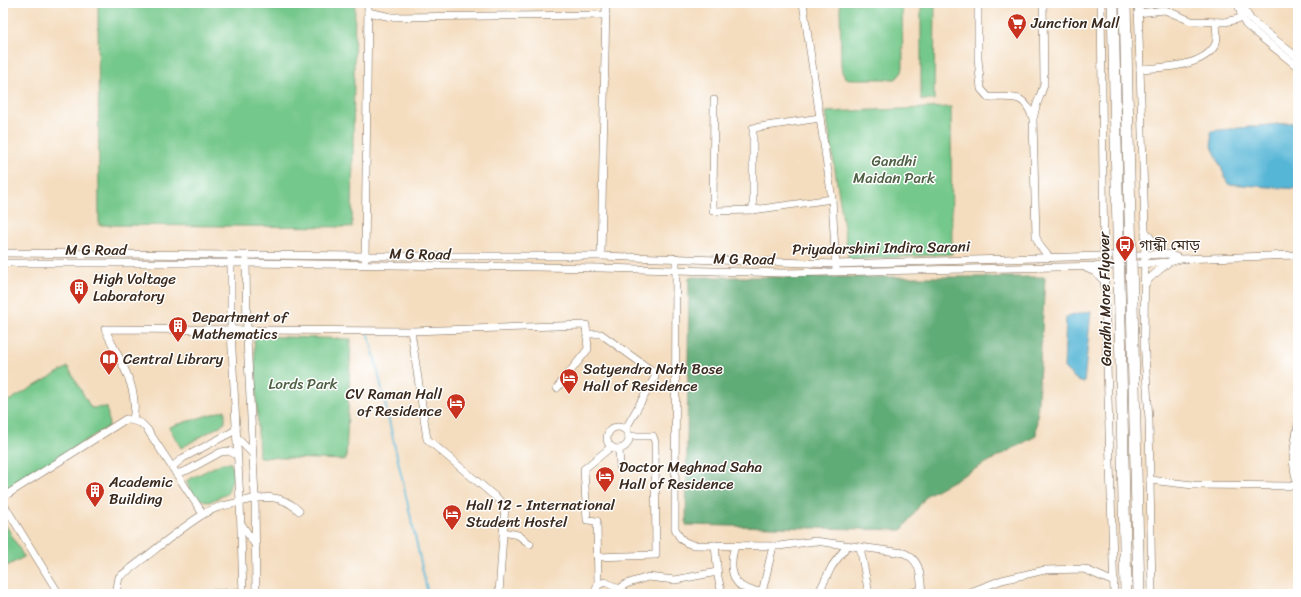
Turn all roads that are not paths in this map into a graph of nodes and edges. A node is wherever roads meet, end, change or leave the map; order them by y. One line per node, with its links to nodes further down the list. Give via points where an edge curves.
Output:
1 (368, 3): 12 (street)
2 (606, 3): 14 (street)
3 (803, 3): 23 (street)
4 (978, 3): 24 (street, via 980,89 988,97 1021,98 1029,105)
5 (1043, 3): 24 (street, via 1044,84 1041,97 1035,105)
6 (1101, 3): 28 (street)
7 (1113, 3): 110 (highway, Gandhi More Flyover, bridge)
8 (1125, 3): 111 (highway, Gandhi More Flyover, bridge)
9 (1138, 3): 13 (street)
10 (1238, 3): 15 (street)
11 (1245, 3): 17 (street, via 1246,12 1251,20)
12 (368, 12): 14 (street, via 391,17); 36 (street)
13 (1138, 13): 16 (street, via 1165,10 1191,21); 21 (street)
14 (606, 15): 37 (street)
15 (1242, 18): 16 (street); 18 (street, via 1246,25)
16 (1216, 22): 21 (street, via 1217,41 1213,49 1196,60 1178,67)
17 (1272, 37): 18 (street); 19 (street)
18 (1266, 42): 20 (street)
19 (1298, 58)
20 (1298, 67)
21 (1140, 69): 27 (street)
22 (714, 100): 26 (street, via 713,211)
23 (820, 118): 25 (street); 26 (street, via 753,128)
24 (1034, 119): 39 (street, via 1036,237)
25 (832, 199): 26 (street); 46 (street)
26 (754, 210)
27 (1145, 231): 30 (street); 34 (street)
28 (1104, 241): 33 (street); 38 (street, via 1099,249)
29 (3, 253): 31 (street, Priyadarshini Indira Sarani)
30 (1163, 254): 34 (street, Priyadarshini Indira Sarani); 41 (street, Priyadarshini Indira Sarani)
31 (231, 255): 32 (street, Priyadarshini Indira Sarani); 44 (street)
32 (246, 255): 36 (street, Priyadarshini Indira Sarani); 45 (street)
33 (1104, 255): 34 (street, Priyadarshini Indira Sarani); 38 (street, Priyadarshini Indira Sarani); 49 (street)
34 (1145, 255): 47 (street)
35 (1298, 255): 41 (street, Priyadarshini Indira Sarani)
36 (365, 256): 37 (street, Priyadarshini Indira Sarani); 48 (street)
37 (601, 256): 40 (street, Priyadarshini Indira Sarani)
38 (1080, 256): 39 (street, Priyadarshini Indira Sarani)
39 (1049, 257): 46 (street, Priyadarshini Indira Sarani)
40 (676, 258): 46 (street, Priyadarshini Indira Sarani); 51 (street)
41 (1180, 259): 42 (street, Priyadarshini Indira Sarani)
42 (1169, 262): 47 (street, Priyadarshini Indira Sarani); 54 (street)
43 (3, 263): 44 (street, M G Road)
44 (230, 263): 45 (street, M G Road); 56 (street)
45 (246, 263): 48 (street, M G Road); 55 (street)
46 (836, 264): 52 (street)
47 (1145, 264): 49 (street, Priyadarshini Indira Sarani); 54 (street)
48 (365, 266): 51 (street, M G Road)
49 (1104, 266): 50 (street, Priyadarshini Indira Sarani); 53 (street)
50 (1080, 267): 52 (street, Priyadarshini Indira Sarani); 53 (street, via 1095,272)
51 (676, 271): 52 (street, M G Road); 86 (street, via 675,528 679,537 687,544)
52 (836, 272)
53 (1105, 282): 93 (street)
54 (1144, 285): 74 (street)
55 (247, 330): 56 (street); 57 (street); 65 (street)
56 (231, 331): 60 (street, via 105,329 128,376 136,406); 62 (street)
57 (410, 332): 58 (street, via 586,326); 83 (street, via 427,440 505,505)
58 (587, 334): 59 (street, via 588,349); 63 (street, via 601,334 655,372 655,378)
59 (557, 388)
60 (133, 420): 73 (street, via 147,429); 76 (street, via 126,419)
61 (1298, 425): 75 (street, via 1292,458)
62 (236, 427): 64 (street); 66 (street)
63 (627, 433): 67 (street, via 618,427 609,432 607,439); 68 (street, via 628,443); 91 (street, via 653,436 655,442 656,555)
64 (237, 438): 65 (street); 70 (street); 71 (street)
65 (252, 438): 70 (street)
66 (219, 441): 69 (street, via 223,447); 73 (street, via 183,458)
67 (611, 447): 68 (street); 91 (street, via 584,469 587,520 597,521)
68 (619, 449): 72 (street)
69 (221, 452): 71 (street, via 229,451); 73 (street, via 188,470)
70 (252, 452): 77 (street)
71 (237, 455): 78 (street)
72 (620, 467)
73 (174, 471): 81 (street)
74 (1150, 480): 75 (street, via 1193,485); 112 (street)
75 (1298, 484)
76 (3, 497)
77 (255, 497): 78 (street); 80 (street, via 274,497 293,505); 85 (street)
78 (240, 501): 81 (street, via 222,505); 82 (street)
79 (3, 503): 98 (street)
80 (299, 511)
81 (203, 514): 99 (street, via 120,577)
82 (241, 524): 85 (street); 96 (street)
83 (503, 532): 84 (street, via 518,535); 102 (street)
84 (530, 544)
85 (256, 546): 101 (street)
86 (715, 546): 87 (street); 92 (street)
87 (735, 546): 88 (street); 97 (street, via 731,568 737,581 745,589)
88 (773, 546): 89 (street, via 815,541); 97 (street)
89 (848, 546): 90 (street); 105 (street, via 832,566)
90 (860, 547): 95 (street, via 904,552 913,557 919,569); 106 (street)
91 (597, 557): 94 (street)
92 (717, 572): 94 (street, via 675,580 648,577 619,589 605,582); 104 (street)
93 (1114, 582): 108 (street, via 1084,569 1045,570 1002,580); 109 (street)
94 (598, 585): 103 (street)
95 (922, 592): 107 (street)
96 (243, 593): 100 (street)
97 (763, 593)
98 (59, 594)
99 (116, 594)
100 (202, 594)
101 (256, 594)
102 (499, 594)
103 (594, 594)
104 (722, 594)
105 (818, 594)
106 (869, 594)
107 (905, 594)
108 (965, 594)
109 (1114, 594)
110 (1126, 594)
111 (1139, 594)
112 (1152, 594)

